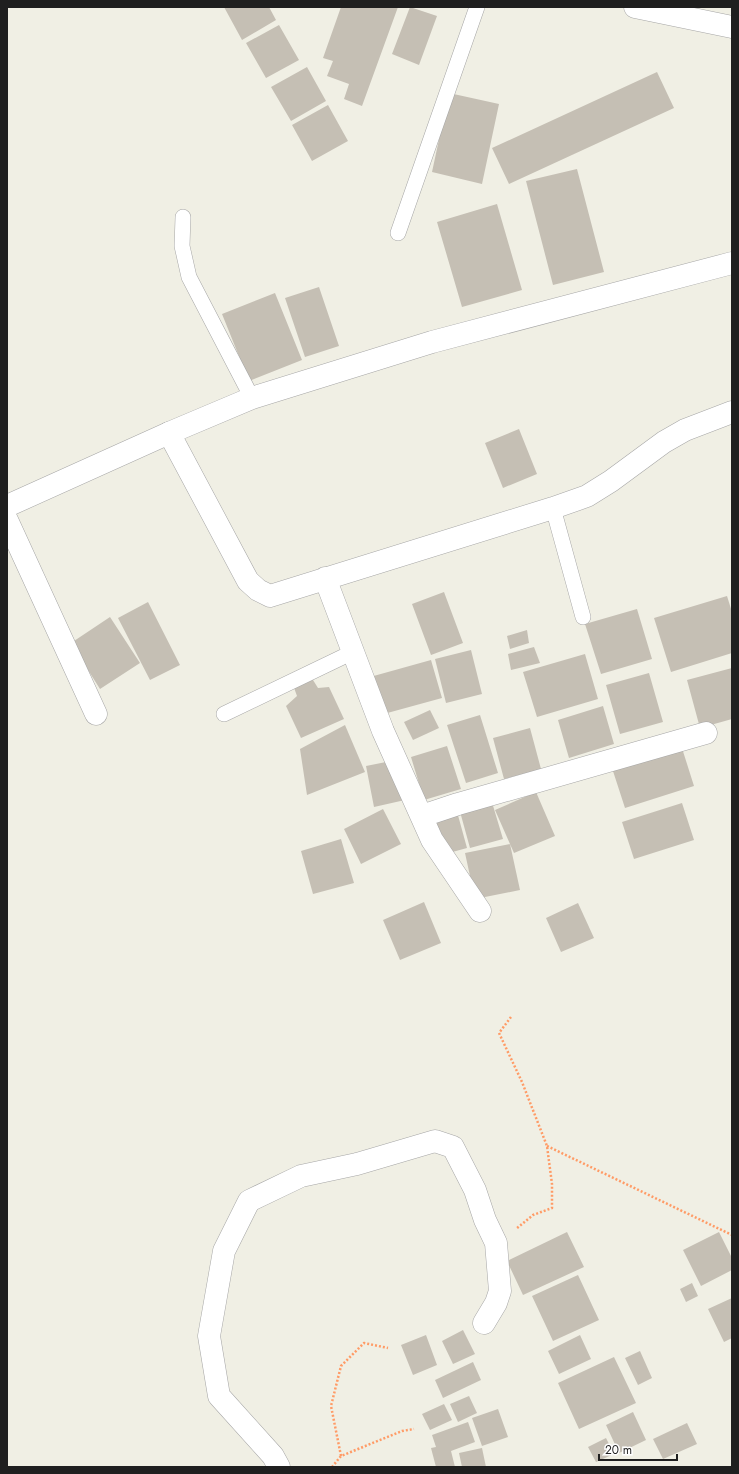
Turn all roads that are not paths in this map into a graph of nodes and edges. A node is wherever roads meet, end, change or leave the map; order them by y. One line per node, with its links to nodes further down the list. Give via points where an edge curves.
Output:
1 (477, 7): 5 (lane)
2 (635, 7): 3 (street)
3 (732, 27)
4 (183, 217): 7 (lane, via 182,246 189,276)
5 (398, 233)
6 (732, 263): 7 (street, via 432,342)
7 (252, 398): 9 (street)
8 (732, 412): 11 (street, via 685,430 587,496)
9 (169, 433): 10 (street); 13 (street, via 248,581 270,596)
10 (7, 506)
11 (553, 508): 13 (street); 14 (lane)
12 (7, 520): 16 (street)
13 (325, 578): 15 (street)
14 (583, 617)
15 (353, 652): 17 (lane); 19 (street, via 383,731)
16 (96, 714)
17 (224, 714)
18 (706, 733): 19 (street)
19 (422, 816): 20 (street, via 432,840)
20 (480, 911)
21 (484, 1323): 22 (street, via 496,1304 500,1291 496,1243 475,1190 453,1147 434,1140 357,1164 301,1176 249,1201 224,1251 209,1336 219,1396 273,1456)
22 (279, 1467)

